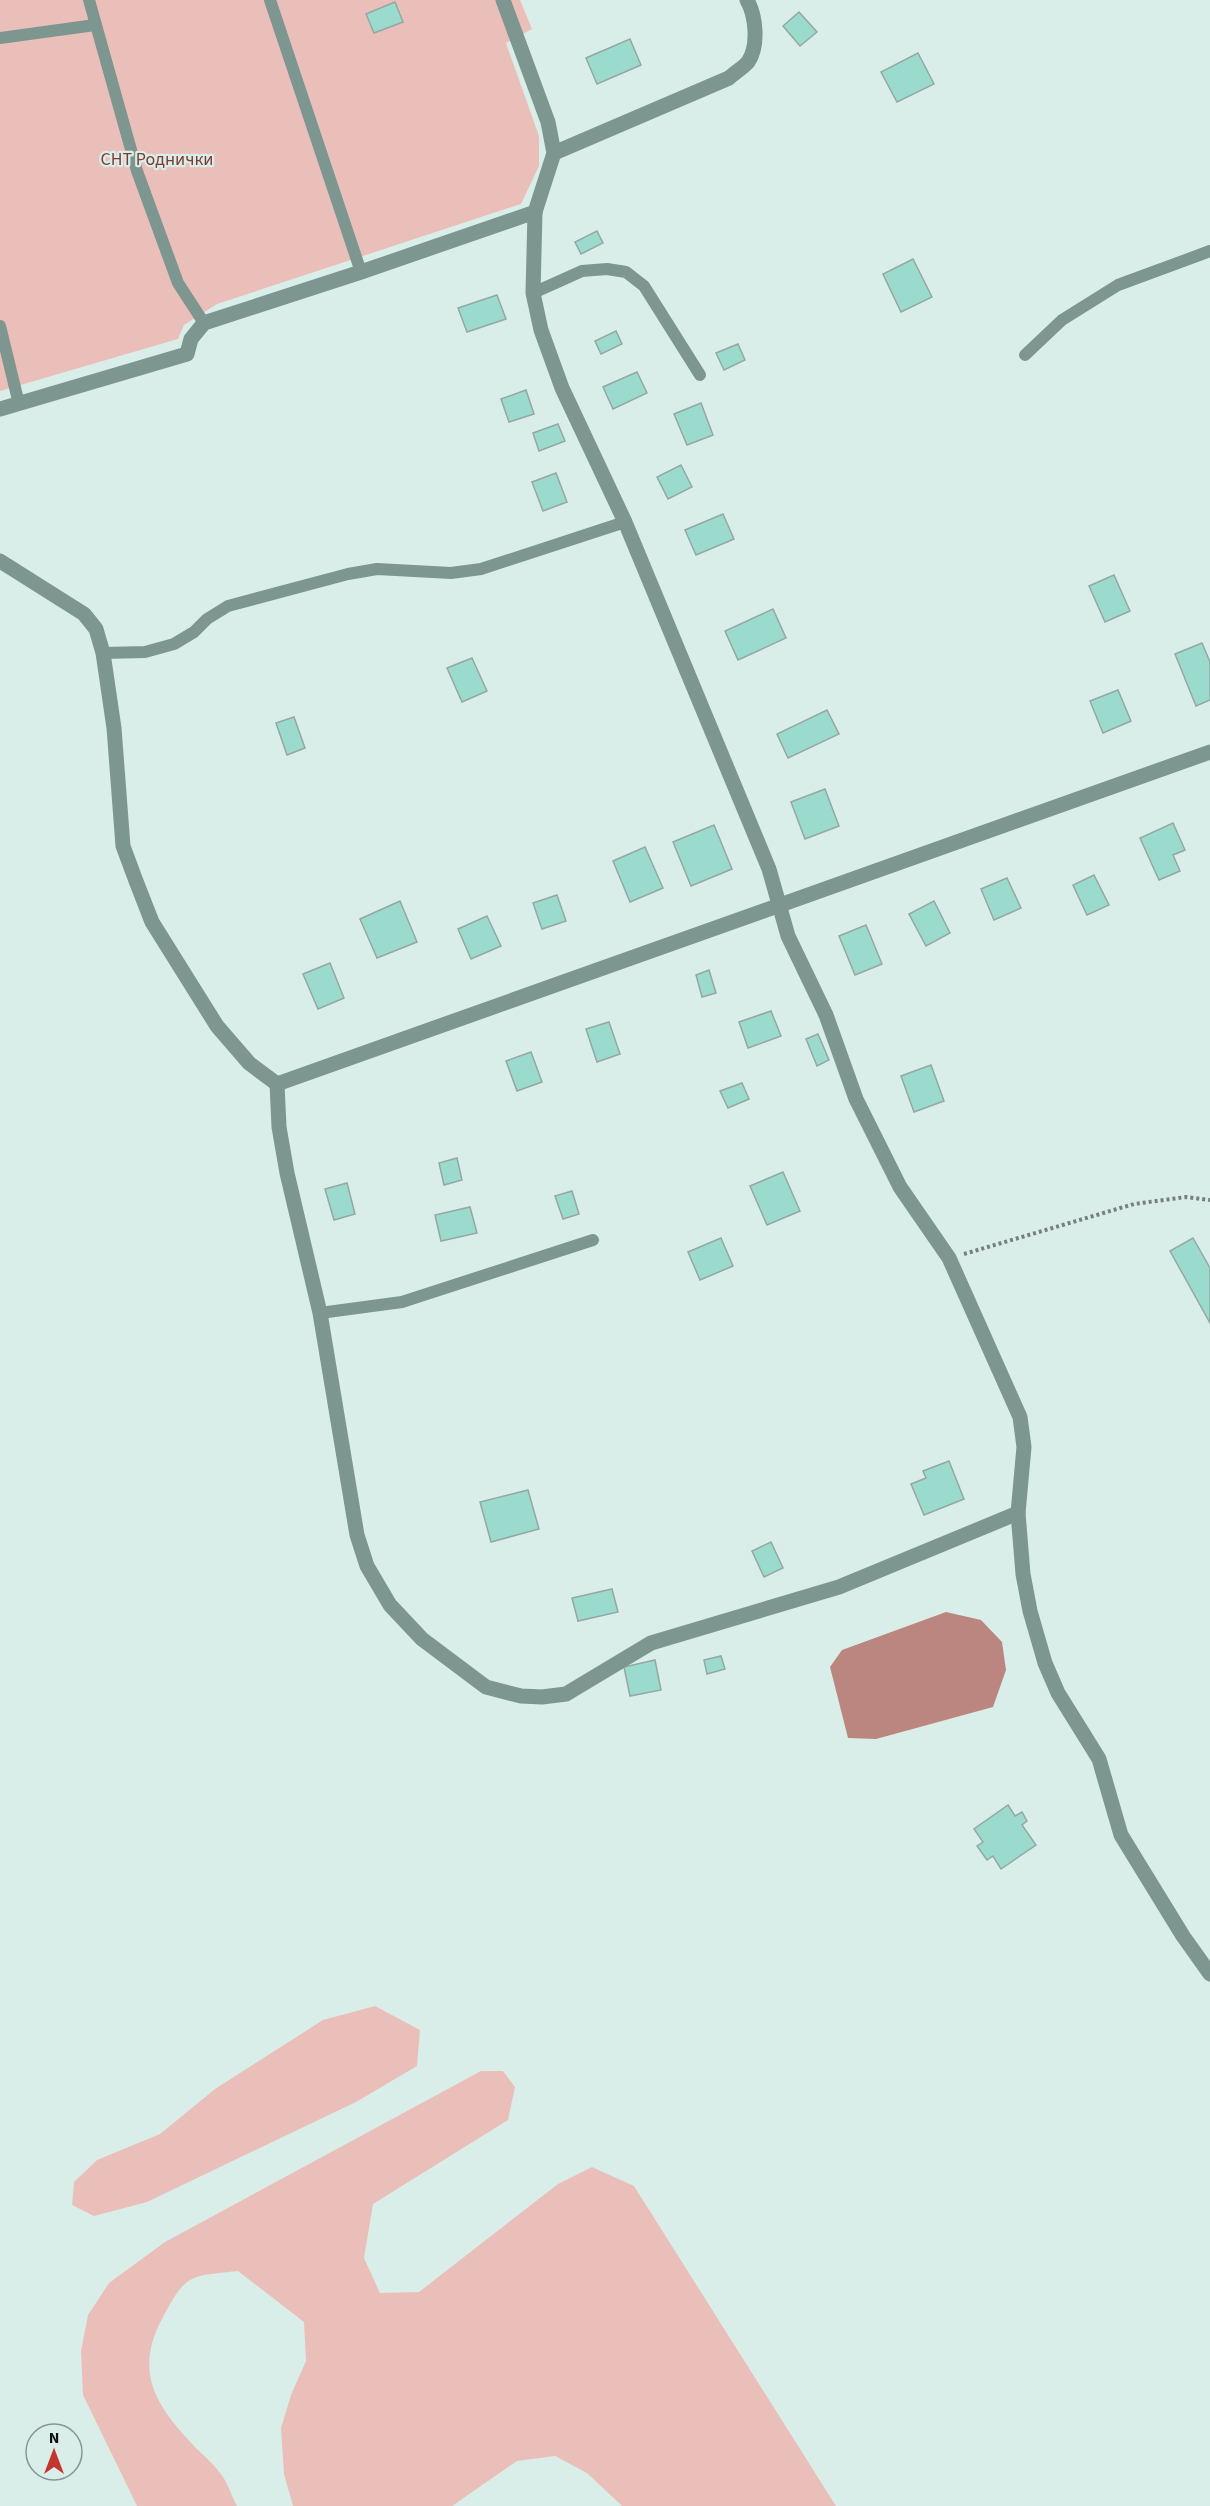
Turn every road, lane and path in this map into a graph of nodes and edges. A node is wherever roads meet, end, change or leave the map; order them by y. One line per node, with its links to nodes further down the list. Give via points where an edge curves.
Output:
1 (88, 0): 5 (lane)
2 (270, 0): 10 (lane)
3 (502, 0): 7 (street, via 548,122)
4 (747, 0): 7 (street, via 752,9 754,46 748,62 729,78)
5 (95, 25): 6 (lane); 12 (lane, via 141,182 178,284)
6 (0, 38)
7 (554, 153): 8 (street)
8 (535, 212): 10 (street); 11 (street)
9 (1210, 251): 14 (lane, via 1118,285 1062,320)
10 (361, 272): 12 (street)
11 (533, 293): 15 (lane, via 582,271 607,268 626,272 644,286); 18 (street, via 541,330 562,388)
12 (204, 323): 16 (street, via 191,339 187,354)
13 (0, 326): 16 (lane)
14 (1025, 355)
15 (700, 375)
16 (19, 404): 17 (street)
17 (0, 409)
18 (625, 522): 20 (lane, via 481,569 451,573 377,569 348,574 228,606 174,644 145,651); 22 (street)
19 (0, 561): 20 (street, via 84,614 96,629)
20 (103, 652): 23 (street, via 114,728 123,846 152,922 217,1026 249,1063)
21 (1210, 752): 22 (street)
22 (781, 905): 23 (street); 26 (street, via 788,936 826,1015 856,1099 882,1155)
23 (278, 1084): 27 (street, via 285,1162)
24 (1210, 1200): 26 (path, via 1186,1197 1134,1204)
25 (593, 1240): 27 (lane, via 402,1302)
26 (949, 1258): 28 (street, via 1020,1418 1024,1447)
27 (320, 1313): 28 (street, via 357,1535 368,1566 390,1605 422,1639 486,1687 521,1696 566,1694 651,1643 839,1587)
28 (1018, 1513): 29 (street, via 1023,1574 1045,1663 1058,1693 1099,1759 1121,1835)
29 (1210, 1974)

